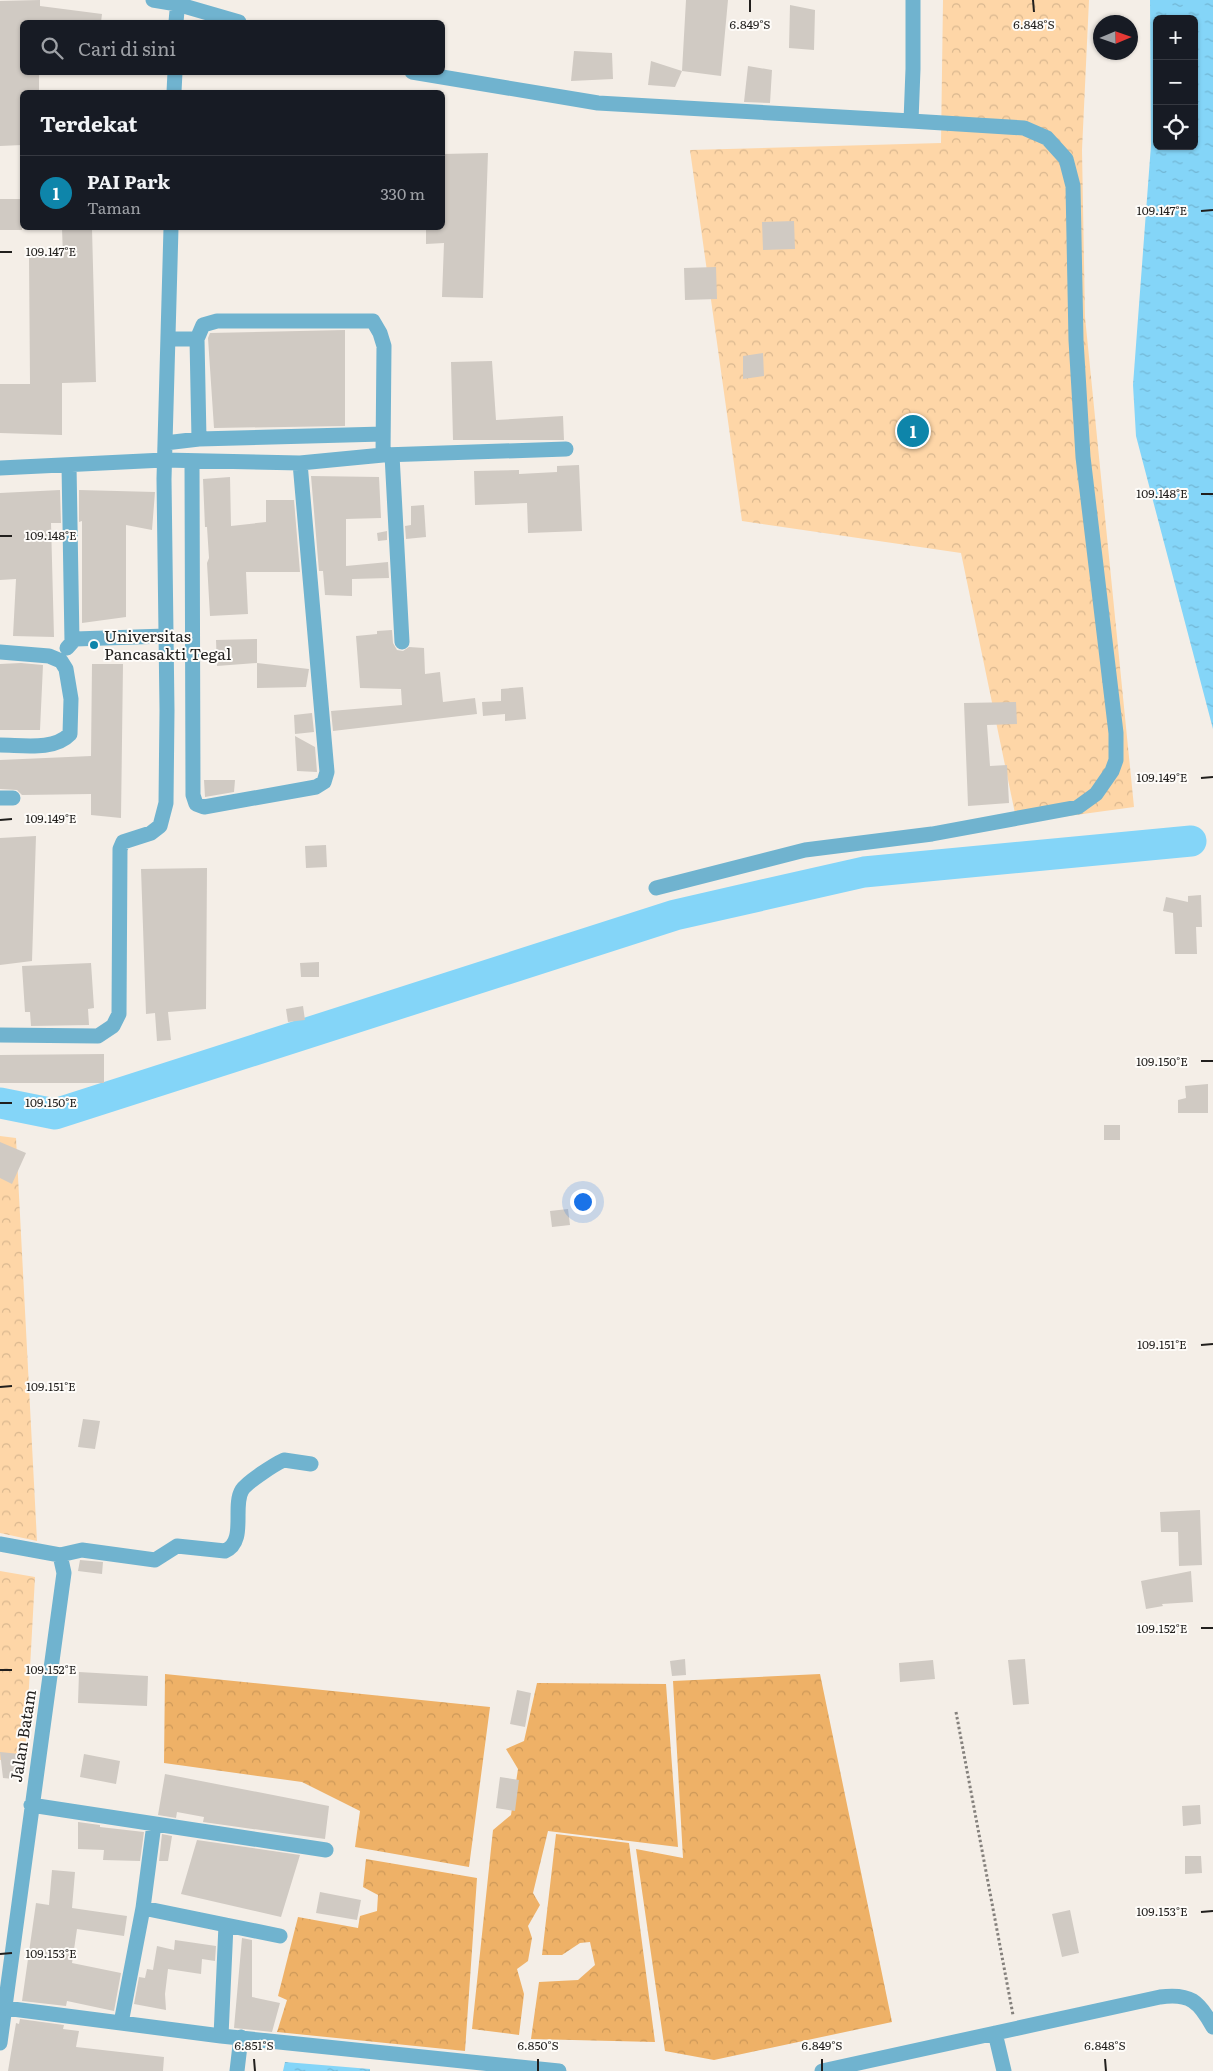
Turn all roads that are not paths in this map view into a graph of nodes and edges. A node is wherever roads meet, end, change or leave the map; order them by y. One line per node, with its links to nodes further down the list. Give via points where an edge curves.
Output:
1 (153, 0): 3 (street)
2 (912, 0): 9 (street)
3 (177, 2): 4 (street); 5 (street)
4 (176, 20)
5 (233, 20)
6 (175, 75): 8 (street)
7 (430, 75): 9 (street, via 598,103)
8 (174, 90)
9 (911, 120): 29 (street, via 1024,128 1047,138 1066,159 1074,186 1076,340 1083,457 1116,733 1116,760 1105,784 1087,802 1062,812 932,834 805,850)
10 (171, 230): 11 (street)
11 (168, 339): 12 (street); 15 (street)
12 (196, 339): 13 (street, via 203,325 218,321 373,321 384,346); 14 (street)
13 (383, 434): 14 (street); 17 (street)
14 (199, 439): 15 (street)
15 (165, 443): 18 (street)
16 (566, 449): 17 (street)
17 (388, 455): 20 (street); 25 (street)
18 (164, 460): 19 (street); 21 (street); 23 (street)
19 (192, 462): 20 (street); 20 (street, via 193,795 196,804 204,807 316,787 324,782 327,772)
20 (300, 463)
21 (69, 465): 22 (street); 24 (street)
22 (0, 468)
23 (166, 636): 24 (street, via 92,637); 30 (street, via 166,803 160,826 151,833 123,842 120,849 119,1014 113,1026 98,1036)
24 (72, 642): 27 (street)
25 (402, 642)
26 (0, 652): 27 (street, via 49,656)
27 (61, 661): 28 (street, via 66,670 71,699 70,734 64,740 48,745)
28 (0, 745)
29 (656, 888)
30 (0, 1035)
31 (311, 1464): 33 (street, via 284,1460 244,1487 240,1494 236,1541 225,1551 176,1546 155,1560 82,1550)
32 (0, 1544): 33 (street)
33 (60, 1555): 34 (street, Jalan Batam, via 64,1587)
34 (31, 1806): 35 (street); 40 (street, Jalan Batam)
35 (154, 1824): 36 (street); 37 (street)
36 (326, 1850)
37 (143, 1908): 38 (street); 41 (street)
38 (226, 1924): 39 (street); 44 (street)
39 (280, 1936)
40 (5, 2008): 41 (street); 46 (street, Jalan Batam)
41 (122, 2023): 44 (street)
42 (1213, 2027): 43 (street, via 1203,2008 1190,1998 1175,1995)
43 (995, 2033): 49 (street); 50 (street)
44 (221, 2036): 45 (street)
45 (241, 2037): 47 (street); 48 (street)
46 (0, 2043)
47 (238, 2071)
48 (556, 2071)
49 (822, 2071)
50 (1004, 2071)

